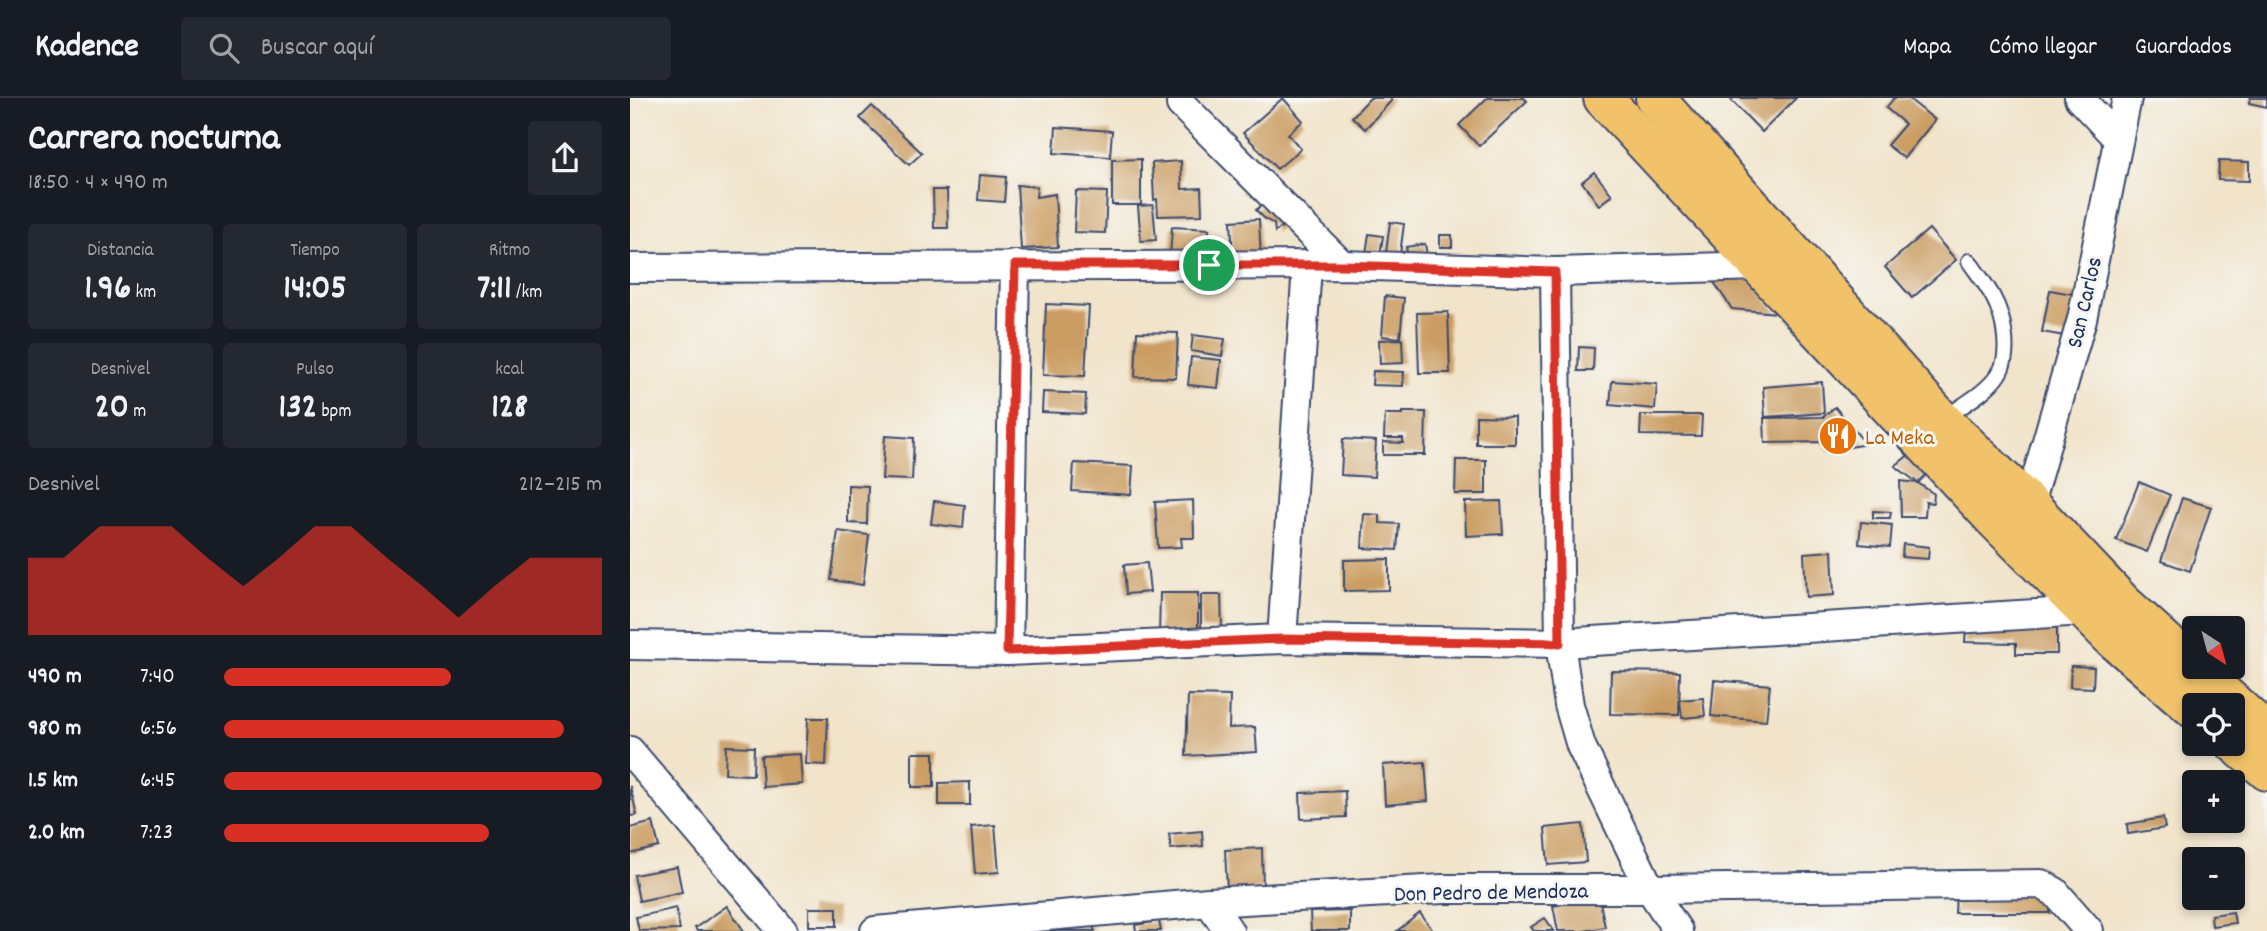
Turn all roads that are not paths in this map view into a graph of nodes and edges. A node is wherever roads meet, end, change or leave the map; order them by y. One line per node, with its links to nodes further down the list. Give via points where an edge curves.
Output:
1 (1604, 98): 11 (highway)
2 (1654, 98): 14 (highway)
3 (2079, 98): 6 (street)
4 (2127, 98): 6 (street, San Carlos)
5 (1181, 104): 9 (street)
6 (2118, 139): 15 (street, San Carlos, via 2081,319)
7 (1969, 261): 14 (lane, via 1994,298 2005,355 1994,381)
8 (1015, 265): 10 (street); 12 (street); 20 (street)
9 (1342, 265): 10 (street); 13 (street)
10 (1307, 266): 17 (street)
11 (1759, 266): 13 (street); 16 (highway)
12 (630, 268)
13 (1555, 272): 18 (street)
14 (1942, 420): 15 (highway)
15 (2029, 504): 22 (highway, via 2123,603)
16 (2085, 611): 18 (street); 21 (highway)
17 (1282, 639): 18 (street); 20 (street)
18 (1560, 643): 26 (street, via 1569,705 1581,746)
19 (630, 645): 20 (street)
20 (1007, 651)
21 (2182, 699)
22 (2267, 733)
23 (630, 751): 28 (street)
24 (2245, 752): 25 (highway)
25 (2267, 771)
26 (1650, 889): 27 (street, Don Pedro de Mendoza, via 1443,889); 31 (street); 32 (street, Don Pedro de Mendoza, via 2041,884 2055,892)
27 (1209, 902): 29 (street, Don Pedro de Mendoza); 30 (street)
28 (783, 931)
29 (875, 931)
30 (1230, 931)
31 (1678, 931)
32 (2089, 931)

